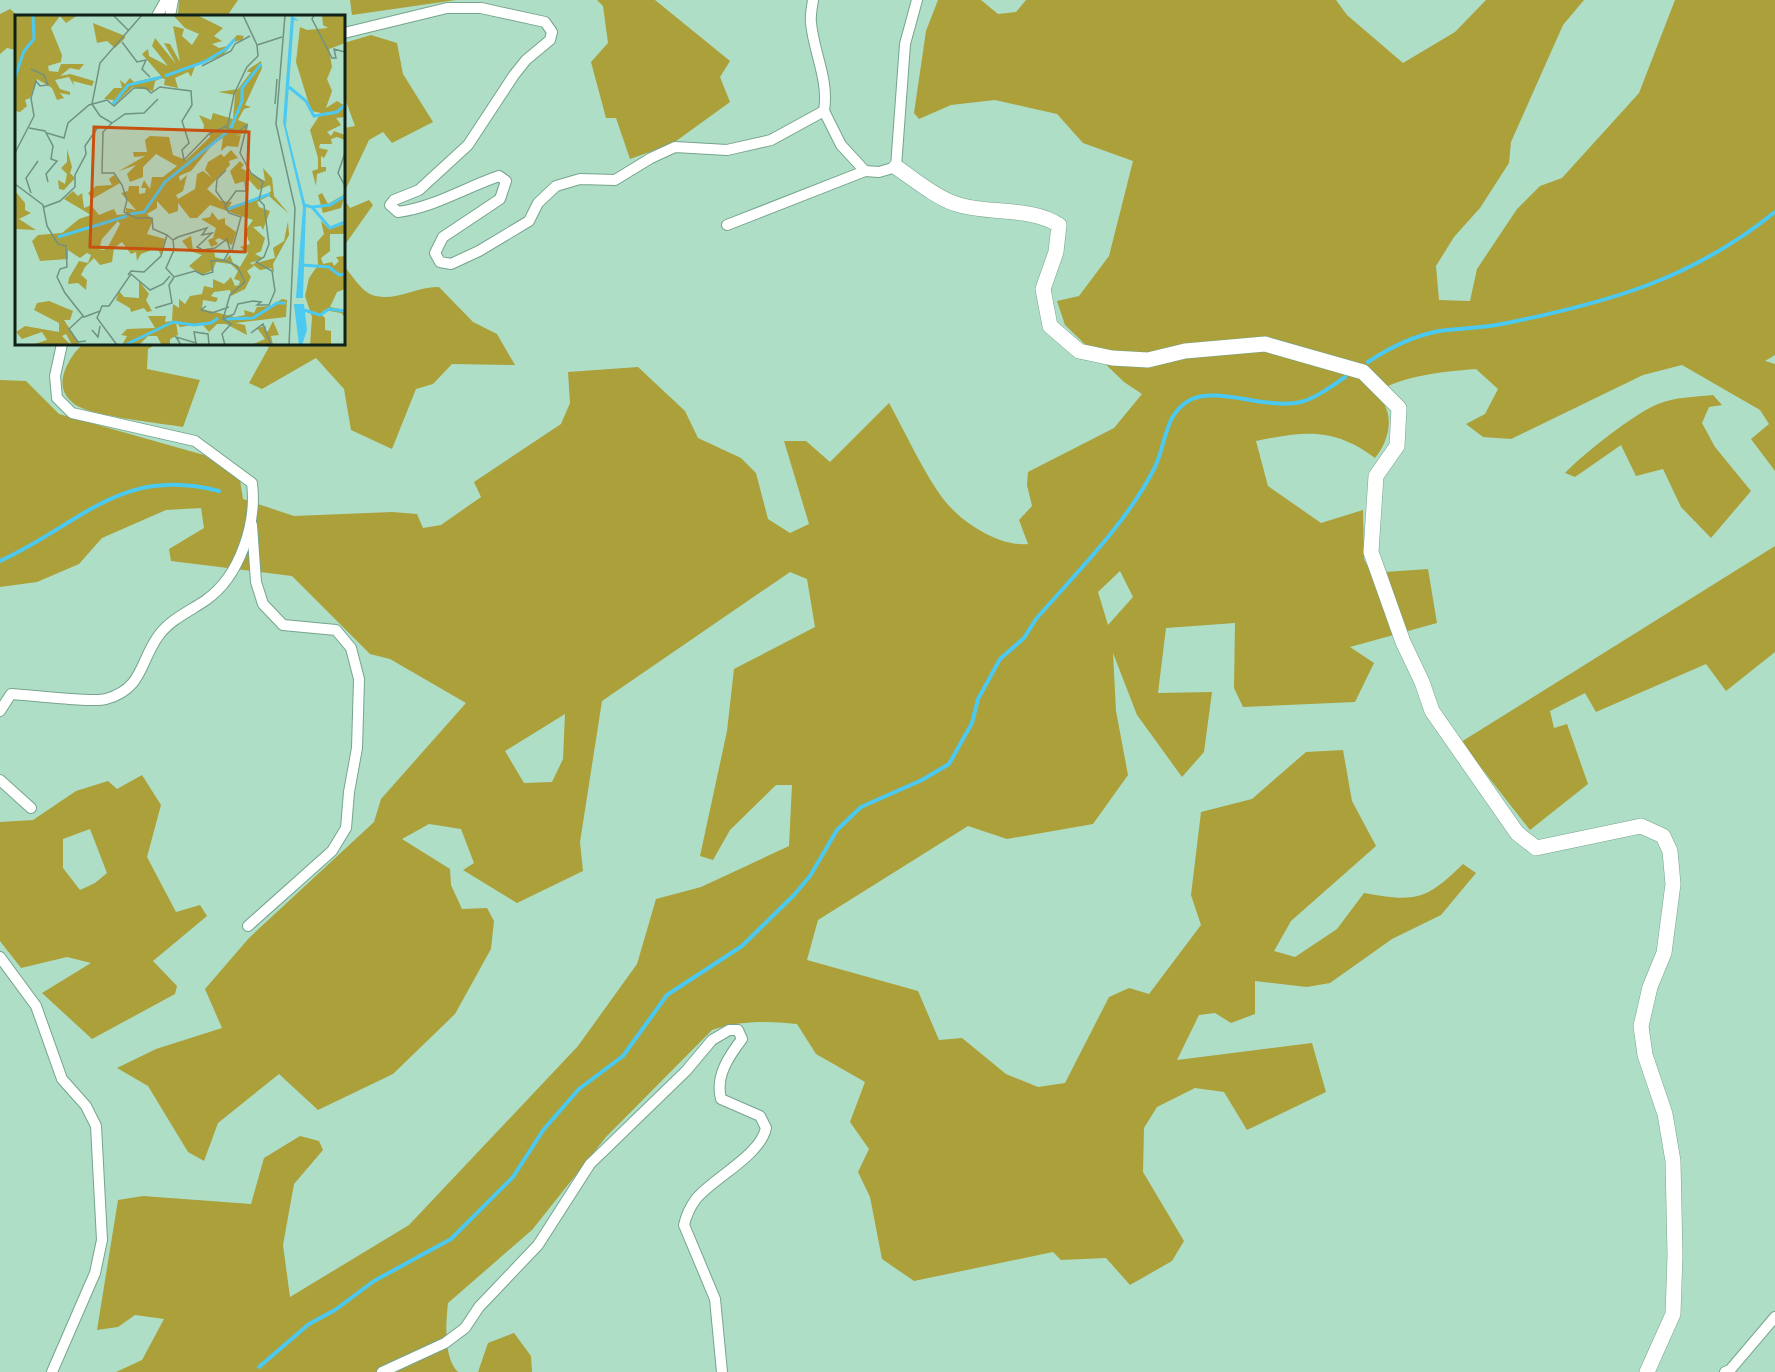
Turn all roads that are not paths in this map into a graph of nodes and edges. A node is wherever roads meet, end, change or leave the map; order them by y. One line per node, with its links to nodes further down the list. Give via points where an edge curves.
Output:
1 (166, 0): 5 (street)
2 (172, 0): 6 (street)
3 (813, 0): 8 (street, via 810,22 822,64)
4 (917, 0): 9 (street, via 905,44)
5 (158, 15)
6 (170, 15)
7 (345, 33): 8 (street, via 420,13 481,8 545,22 552,32 550,40 514,75 468,145 419,190 390,205 398,212 413,210 499,176 506,181 500,199 443,237 435,254 441,262 451,264 529,221 538,203 556,186 580,179 615,180 675,147 727,150 771,140)
8 (824, 111): 10 (street, via 841,145)
9 (896, 167): 10 (street); 23 (street, via 955,203 1044,215 1059,225 1056,252 1043,289 1050,326 1079,351 1148,360 1185,351 1265,344 1363,372 1399,408 1397,446 1376,476 1371,552 1432,711 1517,833 1536,848 1641,826 1663,836 1670,851 1673,884 1664,953 1650,987 1641,1026 1645,1055 1665,1114 1673,1161 1673,1314)
10 (865, 171): 11 (street)
11 (727, 225)
12 (62, 345): 13 (street, via 55,376 57,398 72,413 195,441 252,483)
13 (252, 518): 14 (street, via 224,585 159,635 132,687 105,700 11,694); 17 (street, via 256,582 263,604 283,624 336,630 351,648 359,679 357,748 346,828 332,851)
14 (0, 711)
15 (0, 780): 16 (street)
16 (31, 808)
17 (248, 926)
18 (0, 957): 20 (street, via 36,1006 62,1079 86,1106 96,1126 102,1240 95,1273)
19 (1775, 1317): 24 (street)
20 (52, 1372)
21 (382, 1372): 22 (street, via 446,1343 465,1328 479,1306 538,1245 590,1164 686,1071 712,1040 729,1030 738,1030 742,1039 720,1079 721,1099 760,1116 766,1128 764,1136 696,1198 684,1225 715,1299)
22 (722, 1372)
23 (1647, 1372)
24 (1725, 1372)

